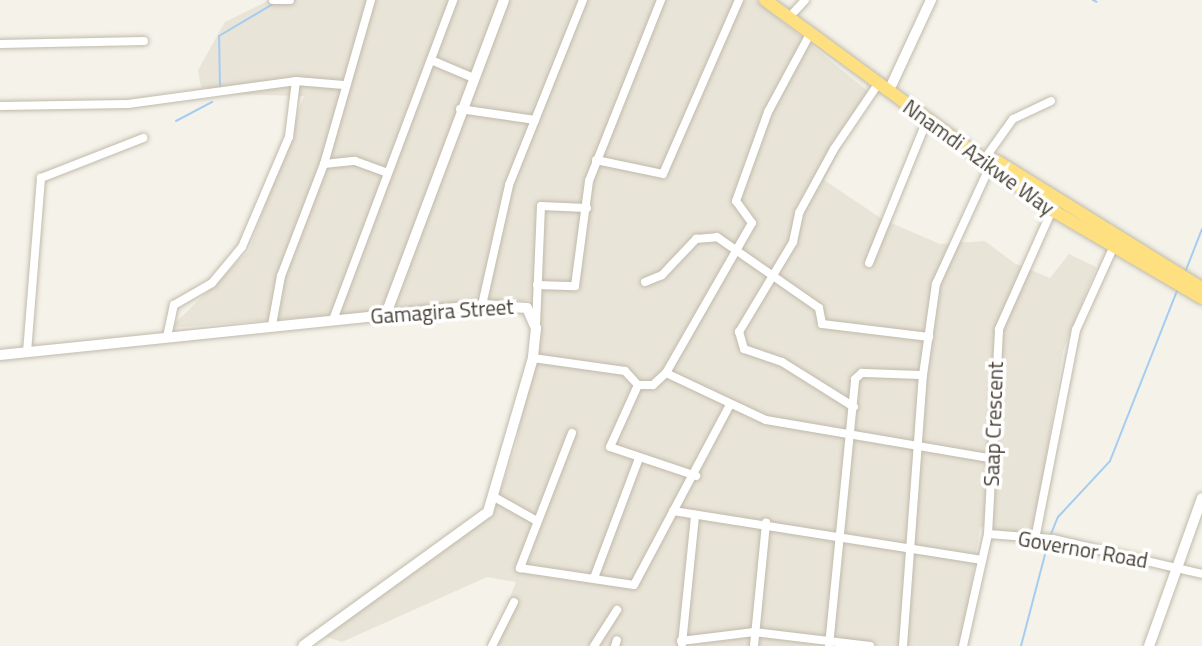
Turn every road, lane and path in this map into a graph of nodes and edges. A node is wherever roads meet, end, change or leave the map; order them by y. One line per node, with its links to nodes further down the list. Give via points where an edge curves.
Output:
1 (289, 0): 12 (street)
2 (371, 0): 22 (street)
3 (453, 0): 17 (street)
4 (503, 0): 18 (street)
5 (583, 0): 26 (street)
6 (661, 0): 29 (street)
7 (739, 0): 29 (street, via 663,174)
8 (765, 0): 14 (highway, Nnamdi Azikwe Way)
9 (779, 0): 13 (highway, Nnamdi Azikwe Way)
10 (805, 0): 13 (street)
11 (931, 0): 21 (street)
12 (276, 1)
13 (794, 12): 21 (highway, Nnamdi Azikwe Way)
14 (810, 34): 20 (highway, Nnamdi Azikwe Way); 36 (street, via 768,111 736,201 753,220)
15 (144, 41): 16 (street)
16 (0, 44)
17 (431, 60): 18 (street); 32 (street)
18 (471, 77): 25 (street)
19 (296, 81): 22 (street); 24 (street, via 220,94); 48 (street, via 289,137 242,247 212,283 174,305)
20 (878, 84): 27 (highway, Nnamdi Azikwe Way); 38 (street, via 834,149 799,213 793,242)
21 (892, 84): 30 (highway, Nnamdi Azikwe Way)
22 (344, 85): 31 (street)
23 (1051, 101): 30 (street, via 1013,119)
24 (0, 106)
25 (460, 109): 26 (street); 44 (street)
26 (535, 120): 43 (street, via 509,185)
27 (927, 120): 30 (highway, Nnamdi Azikwe Way); 37 (street)
28 (143, 138): 50 (street, via 41,178)
29 (596, 160): 33 (street)
30 (989, 160): 34 (highway, Nnamdi Azikwe Way); 41 (highway, Nnamdi Azikwe Way); 49 (street, via 948,248)
31 (324, 163): 32 (street, via 355,161); 46 (street, via 281,276)
32 (388, 173): 45 (street)
33 (587, 208): 40 (street, via 575,286); 40 (street, via 541,206)
34 (1052, 210): 35 (highway, Nnamdi Azikwe Way); 62 (street, Saap Crescent, via 999,329)
35 (1113, 248): 42 (highway, Nnamdi Azikwe Way); 72 (street, via 1076,330)
36 (735, 251): 38 (street); 39 (street, via 718,237 696,239 662,275); 53 (street)
37 (869, 263)
38 (768, 276): 49 (street, via 819,308 822,324); 57 (street, via 739,332 744,349 782,362)
39 (645, 282)
40 (537, 285): 47 (street)
41 (1202, 288)
42 (1202, 298)
43 (482, 305): 44 (street, Gamagira Street); 47 (street, Gamagira Street, via 522,305)
44 (386, 314): 45 (street, Gamagira Street)
45 (333, 320): 46 (street, Gamagira Street)
46 (272, 325): 48 (street, Gamagira Street)
47 (536, 328): 52 (street, Gamagira Street)
48 (167, 337): 50 (street, Gamagira Street)
49 (929, 337): 54 (street)
50 (27, 352): 51 (street, Gamagira Street)
51 (0, 355)
52 (533, 358): 55 (street, via 625,371); 64 (street, Gamagira Street)
53 (666, 373): 55 (street, via 653,385); 56 (street)
54 (923, 376): 57 (street, via 858,374); 60 (street)
55 (638, 385): 61 (street, via 610,447)
56 (729, 406): 58 (street, via 766,419); 63 (street)
57 (854, 407): 58 (street)
58 (850, 432): 60 (street); 71 (street)
59 (572, 433): 68 (street)
60 (920, 442): 62 (street); 73 (street)
61 (639, 458): 63 (street); 77 (street)
62 (994, 459): 70 (street, Saap Crescent)
63 (696, 475): 66 (street)
64 (496, 498): 68 (street); 83 (street, Gamagira Street, via 483,517)
65 (1202, 498): 75 (street)
66 (673, 511): 67 (street); 77 (street, via 634,585)
67 (695, 515): 69 (street); 81 (street)
68 (537, 521): 77 (street, via 522,570)
69 (766, 523): 71 (street); 80 (street)
70 (988, 534): 72 (street, Governor Road); 74 (street, Saap Crescent)
71 (839, 535): 73 (street); 82 (street)
72 (1044, 539): 75 (street, Governor Road)
73 (910, 547): 74 (street); 88 (street)
74 (982, 560): 89 (street, Saap Crescent)
75 (1177, 567): 76 (street, Governor Road); 90 (street)
76 (1202, 574)
77 (594, 578)
78 (514, 602): 84 (street)
79 (617, 610): 85 (street)
80 (754, 632): 81 (street); 82 (street); 86 (street)
81 (682, 643)
82 (829, 643): 87 (street)
83 (303, 646)
84 (492, 646)
85 (594, 646)
86 (754, 646)
87 (870, 646)
88 (903, 646)
89 (963, 646)
90 (1149, 646)

